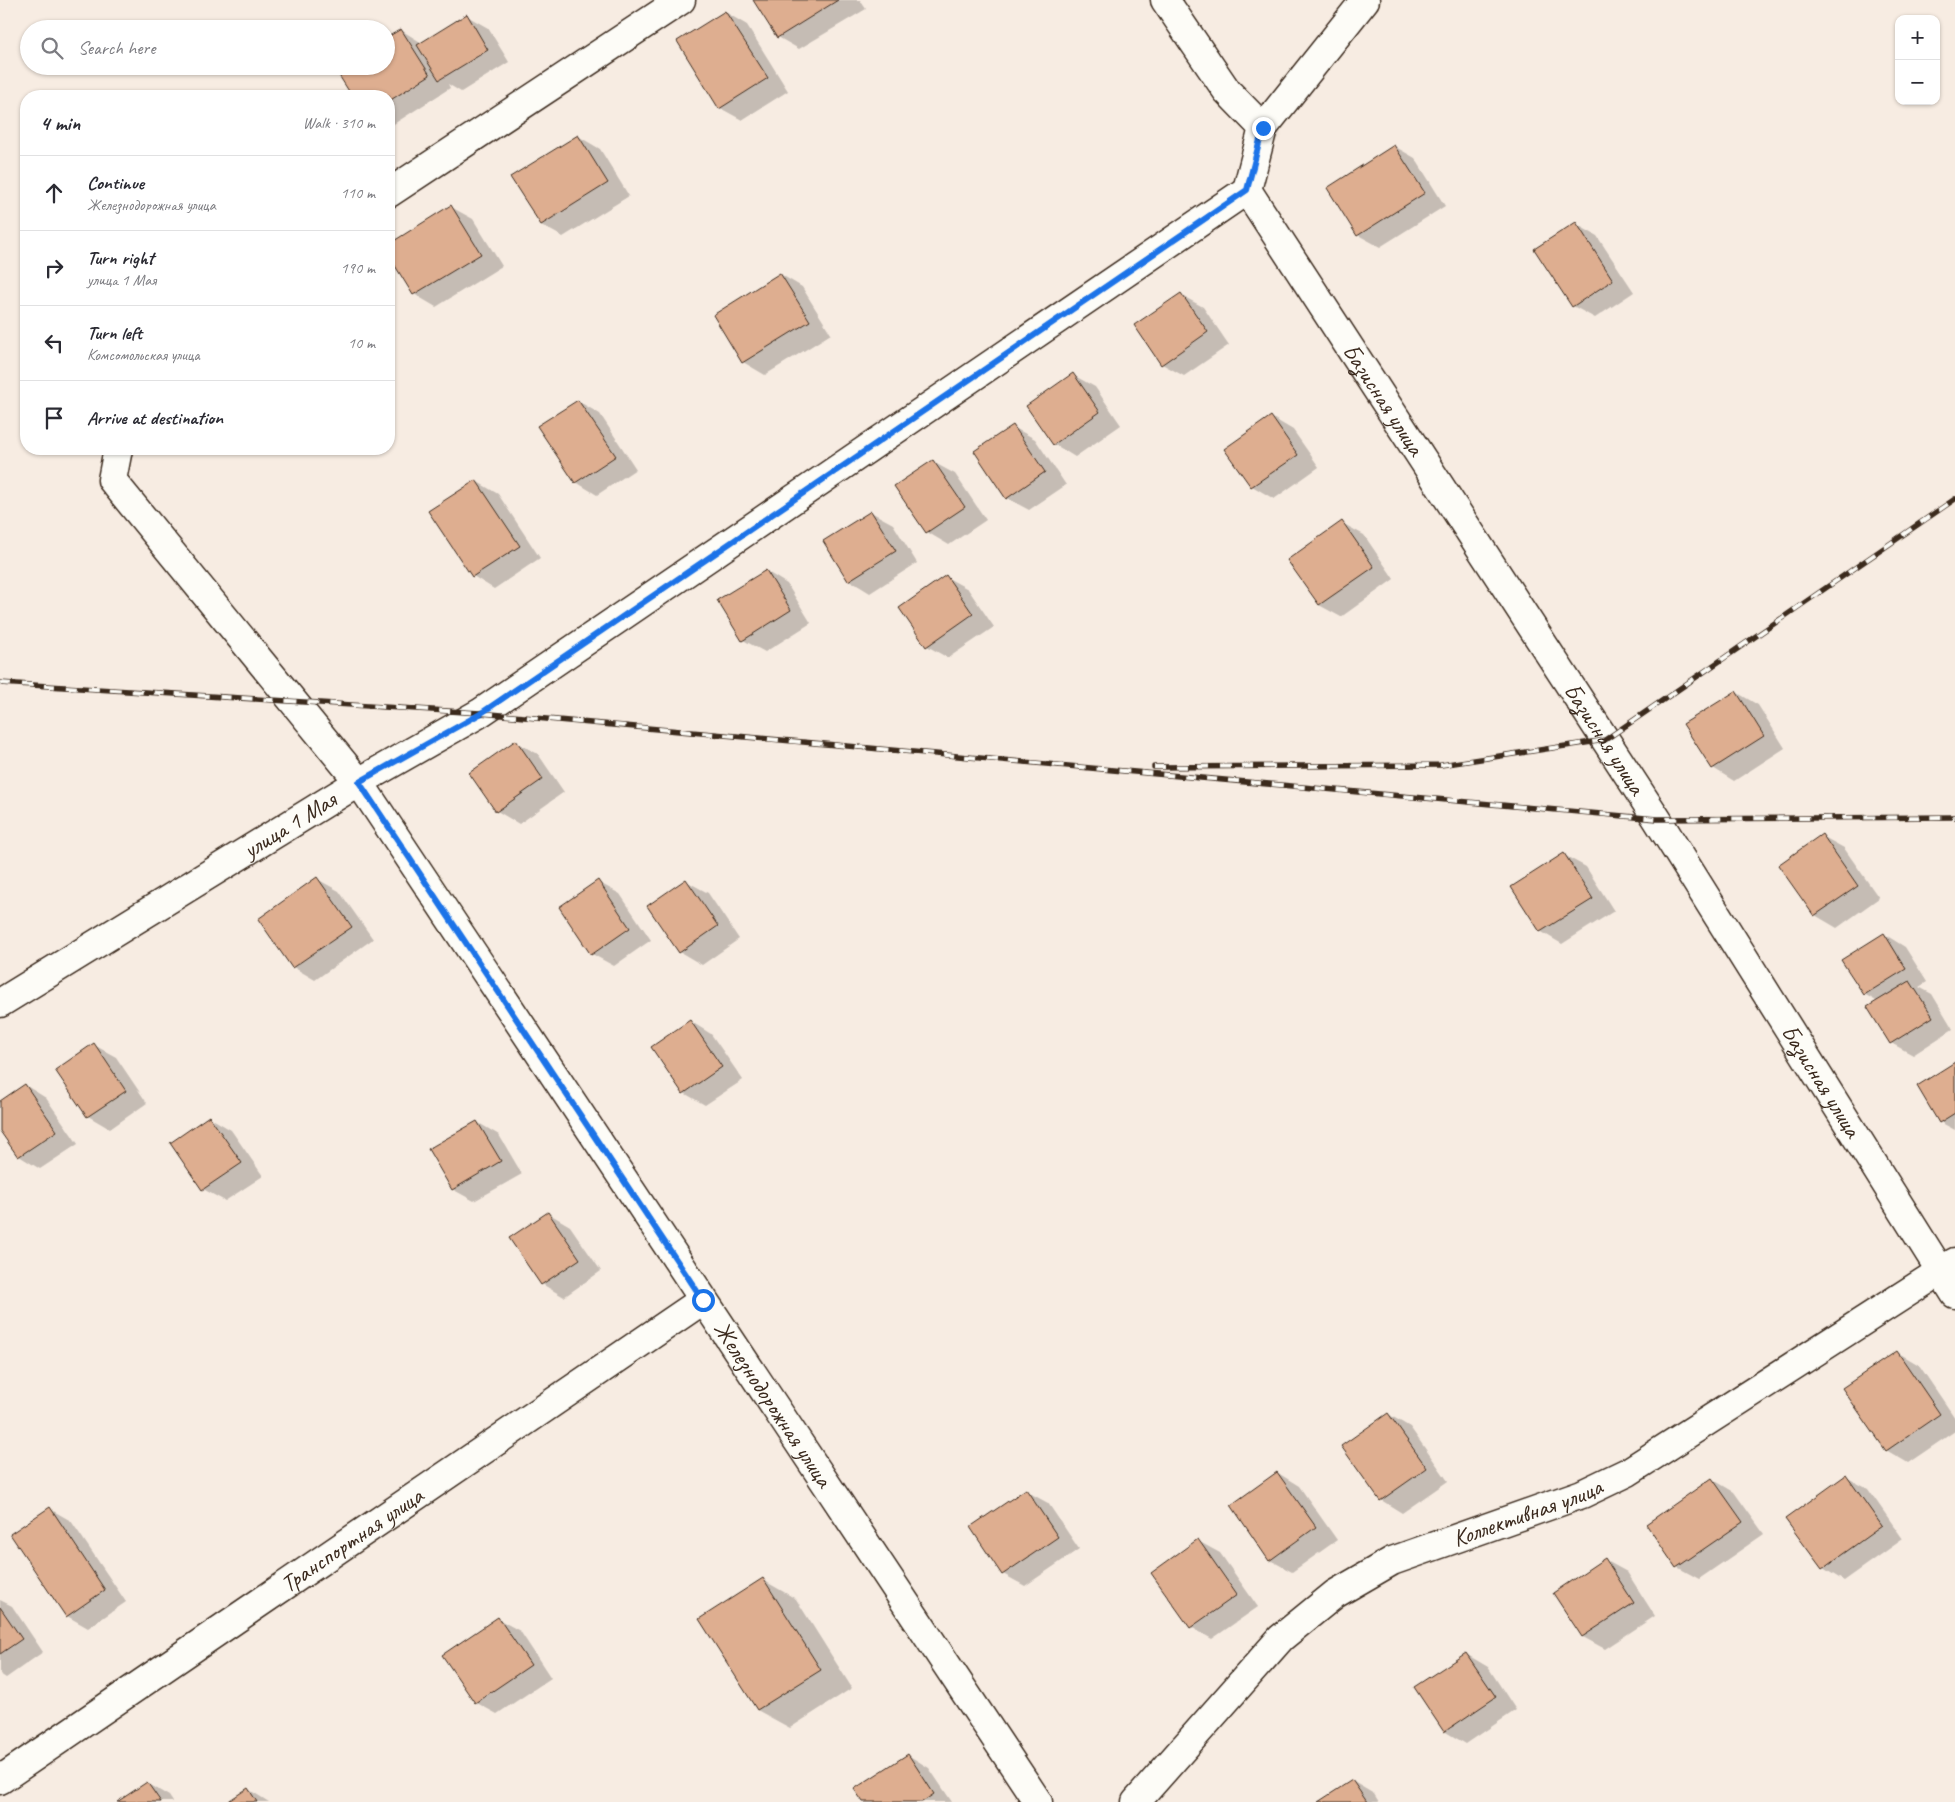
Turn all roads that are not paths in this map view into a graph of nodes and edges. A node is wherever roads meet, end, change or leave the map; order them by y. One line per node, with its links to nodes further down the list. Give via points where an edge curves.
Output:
1 (681, 0): 5 (street)
2 (1165, 0): 4 (street, via 1227,91)
3 (1365, 0): 4 (street)
4 (1263, 128): 6 (street)
5 (395, 189)
6 (1247, 190): 8 (street, улица 1 Мая, via 480,714); 10 (street, Базисная улица)
7 (117, 455): 8 (street, Железнодорожная улица, via 112,480)
8 (359, 782): 9 (street, улица 1 Мая); 12 (street, Железнодорожная улица)
9 (0, 1003)
10 (1947, 1267): 11 (street, Базисная улица); 15 (street, Коллективная улица, via 1628,1472 1582,1494 1392,1561 1335,1594 1281,1638)
11 (1955, 1294)
12 (703, 1300): 13 (street, Транспортная улица); 14 (street, Железнодорожная улица)
13 (0, 1780)
14 (1038, 1802)
15 (1136, 1802)

